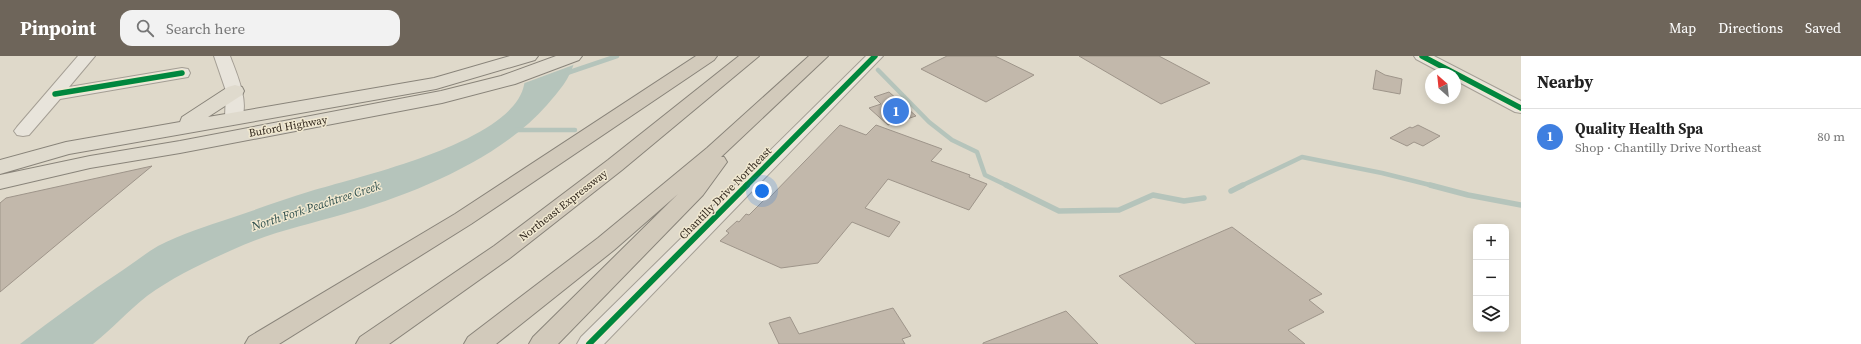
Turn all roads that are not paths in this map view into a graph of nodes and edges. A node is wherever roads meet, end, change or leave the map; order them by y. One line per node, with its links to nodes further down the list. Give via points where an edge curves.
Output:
1 (87, 56): 13 (street)
2 (222, 56): 12 (street)
3 (529, 56): 11 (main road, Buford Highway)
4 (573, 56): 11 (main road, Buford Highway, via 508,80)
5 (708, 56): 23 (highway, via 463,219)
6 (750, 56): 24 (highway, Northeast Expressway, via 615,166 502,252)
7 (819, 56): 16 (highway)
8 (875, 56): 27 (street, Chantilly Drive Northeast)
9 (1422, 56): 14 (street)
10 (182, 72): 13 (street)
11 (439, 90): 15 (main road, Buford Highway); 17 (main road, Buford Highway)
12 (235, 91): 15 (street); 18 (main road)
13 (55, 94): 19 (street)
14 (1521, 108)
15 (234, 117): 17 (main road, via 245,126); 18 (main road, Buford Highway); 20 (main road, via 215,131 202,136 113,154)
16 (749, 120): 25 (highway, via 606,244); 26 (highway, via 695,190)
17 (277, 127): 20 (main road, Buford Highway)
18 (176, 129): 21 (main road, Buford Highway, via 66,148)
19 (23, 131)
20 (90, 162): 22 (main road, Buford Highway)
21 (0, 167)
22 (0, 182)
23 (258, 344)
24 (369, 344)
25 (477, 344)
26 (542, 344)
27 (589, 344)

